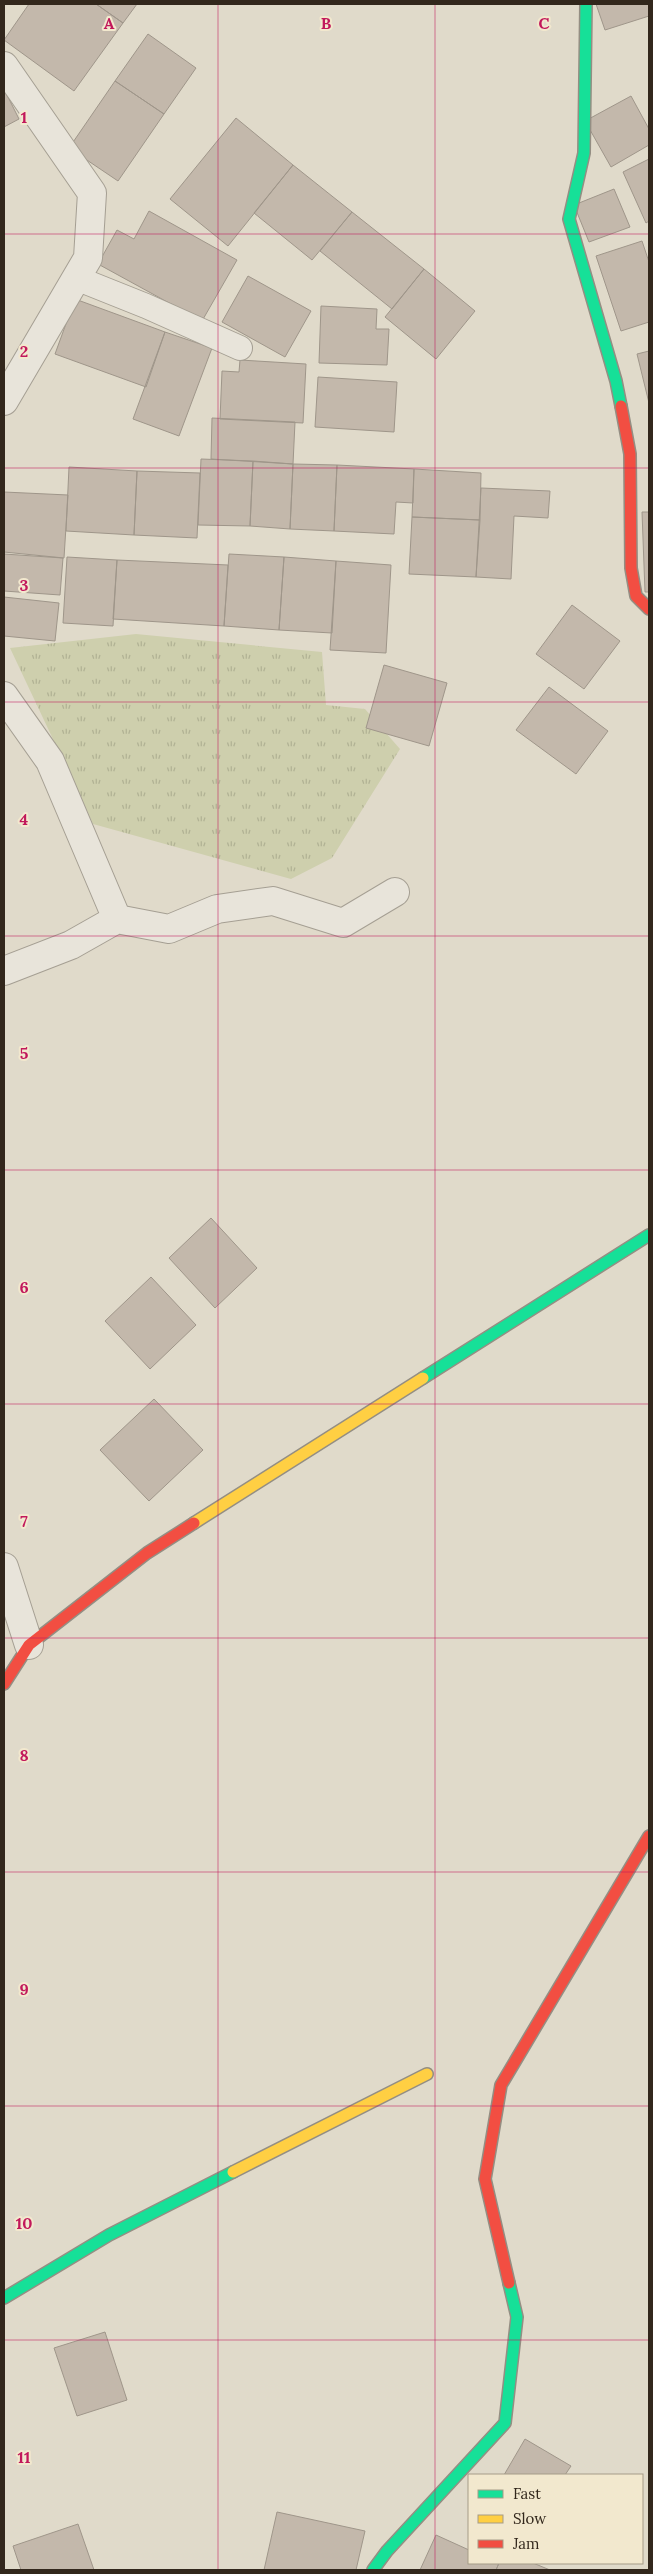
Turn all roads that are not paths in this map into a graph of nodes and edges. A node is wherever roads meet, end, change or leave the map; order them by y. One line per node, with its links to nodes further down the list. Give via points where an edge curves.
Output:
1 (586, 4): 6 (street, via 584,153 569,219 616,381 630,454 631,568 636,596)
2 (4, 66): 3 (street, via 92,193 88,258)
3 (76, 278): 4 (lane); 5 (street)
4 (240, 348)
5 (4, 401)
6 (649, 609)
7 (4, 696): 9 (street, via 50,761)
8 (395, 892): 9 (street, via 343,923 273,901 217,909 169,929)
9 (117, 919): 10 (street, via 71,945)
10 (4, 971)
11 (649, 1235): 13 (street, via 147,1553)
12 (4, 1567): 13 (street)
13 (29, 1645): 14 (street)
14 (4, 1684)
15 (649, 1836): 18 (street, via 500,2086 485,2179 517,2317 505,2423)
16 (427, 2074): 17 (street, via 109,2235)
17 (4, 2298)
18 (373, 2570)

